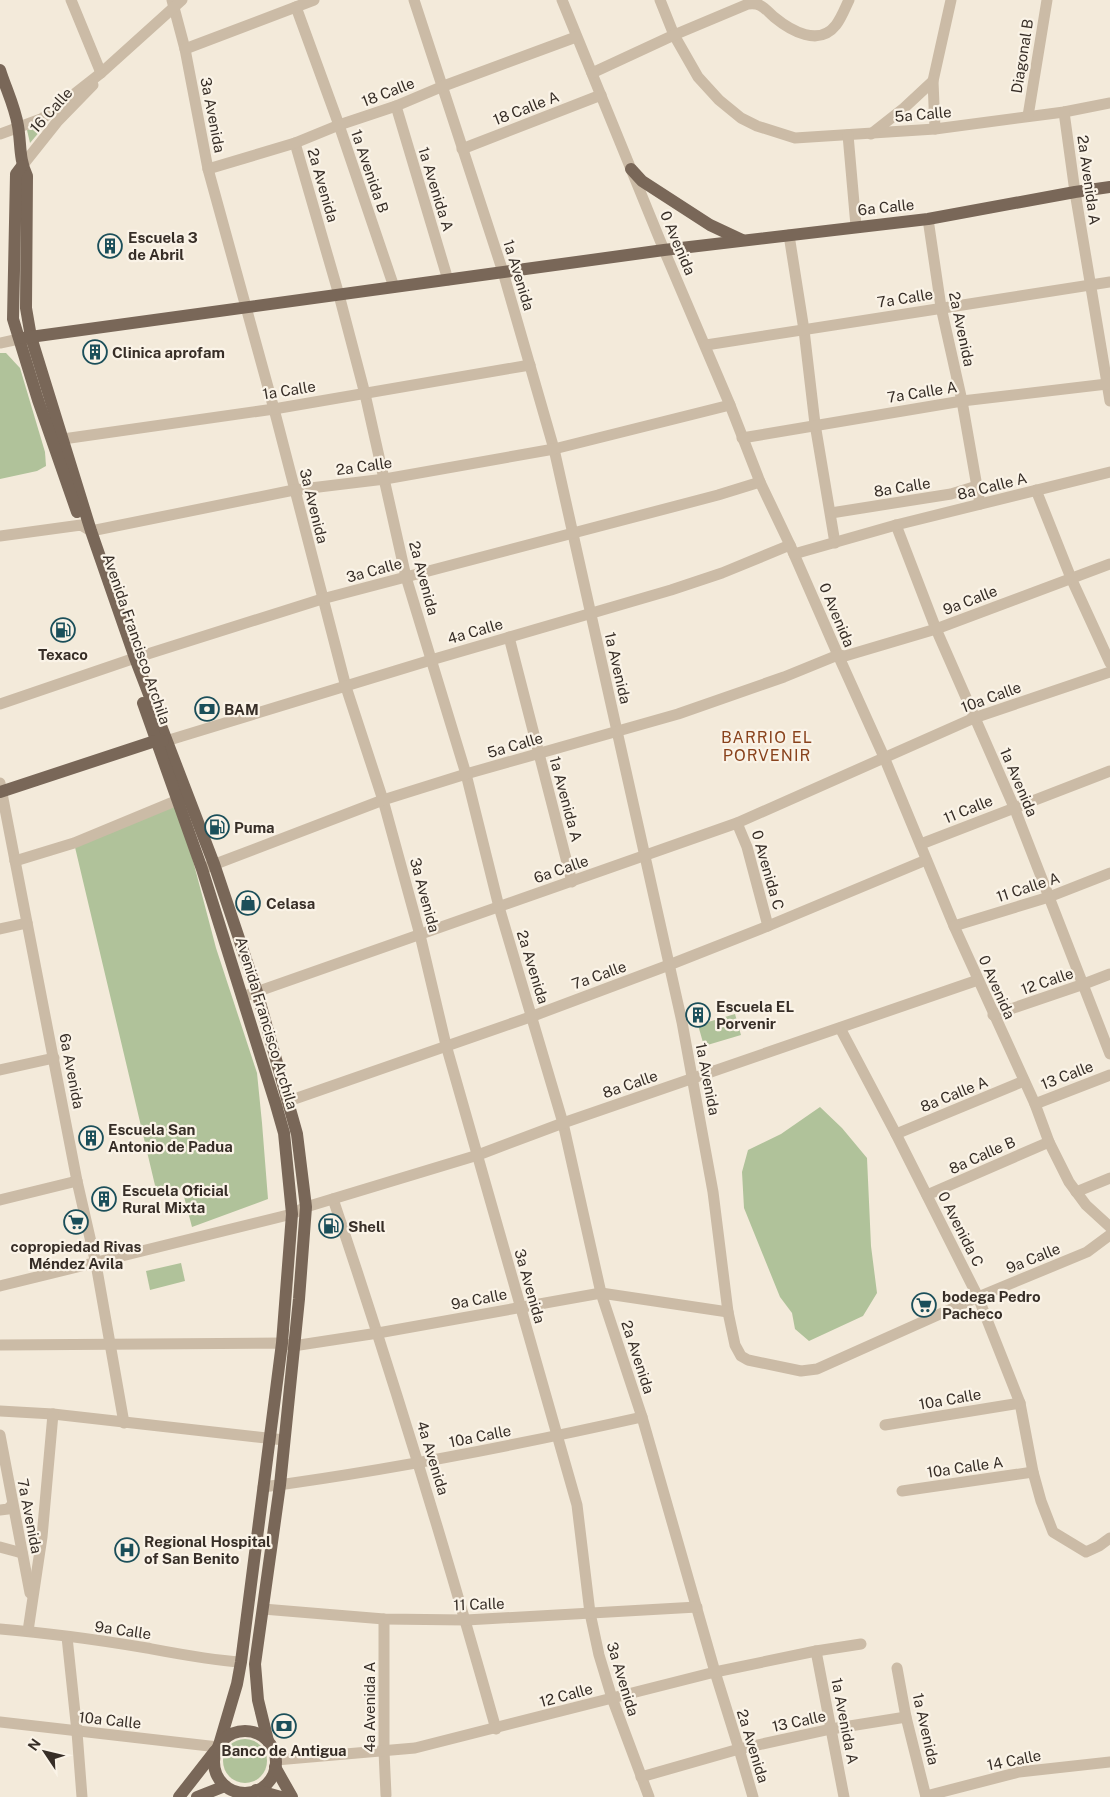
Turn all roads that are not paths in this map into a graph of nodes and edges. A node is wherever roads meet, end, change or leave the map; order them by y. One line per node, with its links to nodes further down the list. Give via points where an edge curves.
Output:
1 (71, 0): 16 (street)
2 (314, 0): 11 (street)
3 (414, 0): 19 (street, 1a Avenida)
4 (562, 0): 13 (street, 0 Avenida)
5 (660, 0): 12 (street)
6 (849, 0): 9 (street, via 836,25 815,37 795,31 775,18)
7 (951, 0): 18 (street)
8 (1047, 0): 24 (street, Diagonal B)
9 (760, 2): 12 (street)
10 (176, 3): 14 (street, 3a Avenida); 16 (street, 16 Calle)
11 (296, 8): 14 (street); 25 (street, 1a Avenida B)
12 (674, 35): 17 (street); 30 (street, 5a Calle, via 698,77 740,118 795,138)
13 (576, 36): 17 (street, 0 Avenida); 19 (street, 18 Calle)
14 (185, 49): 34 (street, 3a Avenida)
15 (0, 70): 26 (main road)
16 (101, 73): 26 (street, 16 Calle, via 41,119); 33 (street, 16 Calle)
17 (592, 73): 20 (street, 0 Avenida)
18 (933, 81): 27 (street); 29 (street)
19 (441, 87): 22 (street, 18 Calle); 32 (street, 1a Avenida)
20 (601, 95): 32 (street, 18 Calle A); 35 (street, 0 Avenida)
21 (1110, 103): 23 (street, 5a Calle)
22 (396, 106): 25 (street, 18 Calle); 44 (street, 1a Avenida A)
23 (1064, 112): 24 (street, 5a Calle); 37 (street, 2a Avenida A)
24 (1028, 116): 27 (street, 5a Calle)
25 (339, 125): 31 (street, 18 Calle); 47 (street, 1a Avenida B)
26 (18, 127): 28 (street, 16 Calle); 33 (main road)
27 (935, 129): 29 (street, 5a Calle)
28 (0, 134)
29 (871, 134): 30 (street, 5a Calle)
30 (848, 136): 39 (street)
31 (295, 143): 34 (street, 18 Calle); 48 (street, 2a Avenida)
32 (462, 148): 43 (street, 1a Avenida)
33 (22, 166): 52 (main road, Avenida Francisco Archila, via 16,174 12,306 13,319)
34 (208, 169): 50 (street, 3a Avenida)
35 (631, 169): 41 (main road, via 642,180 710,225); 42 (street, 0 Avenida)
36 (1110, 187): 37 (main road, 6a Calle)
37 (1075, 192): 38 (main road, 6a Calle); 46 (street, 2a Avenida A)
38 (928, 219): 39 (main road, 6a Calle); 49 (street, 2a Avenida)
39 (856, 226): 40 (main road, 6a Calle)
40 (790, 235): 41 (main road, 6a Calle); 51 (street)
41 (744, 240): 42 (main road, 6a Calle)
42 (664, 250): 43 (main road, 6a Calle); 54 (street, 0 Avenida)
43 (503, 272): 44 (main road, 6a Calle); 55 (street, 1a Avenida)
44 (448, 280): 47 (main road, 6a Calle)
45 (1110, 282): 46 (street, 7a Calle)
46 (1090, 284): 49 (street, 7a Calle); 56 (street, 2a Avenida A)
47 (394, 288): 48 (main road, 6a Calle)
48 (339, 295): 50 (main road, 6a Calle); 57 (street, 2a Avenida)
49 (941, 307): 51 (street, 7a Calle); 59 (street, 2a Avenida)
50 (246, 308): 52 (main road, 6a Calle); 61 (street, 3a Avenida)
51 (804, 330): 54 (street, 7a Calle); 62 (street)
52 (25, 338): 53 (street); 63 (main road, Avenida Francisco Archila)
53 (2, 341)
54 (706, 345): 60 (street, 0 Avenida)
55 (530, 365): 57 (street, 1a Calle); 65 (street, 1a Avenida)
56 (1107, 384): 58 (street, 2a Avenida A); 59 (street, 7a Calle A)
57 (365, 394): 61 (street, 1a Calle); 67 (street, 2a Avenida)
58 (1110, 400)
59 (962, 401): 62 (street, 7a Calle A); 69 (street, 2a Avenida)
60 (730, 405): 64 (street, 0 Avenida); 65 (street, 2a Calle)
61 (274, 409): 63 (street, 1a Calle); 70 (street, 3a Avenida)
62 (815, 424): 64 (street, 7a Calle A); 73 (street)
63 (57, 438): 75 (main road, Avenida Francisco Archila)
64 (742, 438): 68 (street, 0 Avenida)
65 (554, 449): 67 (street, 2a Calle); 76 (street, 1a Avenida)
66 (1110, 472): 71 (street, 8a Calle A)
67 (385, 479): 70 (street, 2a Calle); 81 (street, 2a Avenida)
68 (760, 482): 76 (street, 3a Calle); 79 (street, 0 Avenida)
69 (977, 486): 72 (street, 2a Avenida); 73 (street, 8a Calle, via 951,494)
70 (294, 490): 75 (street, 2a Calle); 83 (street, 3a Avenida)
71 (1036, 490): 72 (street, 8a Calle A); 82 (street)
72 (980, 504): 74 (street, 8a Calle A)
73 (831, 513): 78 (street)
74 (896, 524): 78 (street, 8a Calle A); 85 (street, 1a Avenida)
75 (86, 528): 77 (street, 2a Calle); 88 (main road, Avenida Francisco Archila)
76 (573, 533): 81 (street, 3a Calle); 84 (street, 1a Avenida)
77 (0, 536)
78 (835, 543): 79 (street, 8a Calle A)
79 (792, 549): 84 (street, 4a Calle); 87 (street, 0 Avenida)
80 (1110, 564): 82 (street, 9a Calle)
81 (406, 577): 83 (street, 3a Calle); 89 (street, 2a Avenida)
82 (1071, 578): 85 (street, 9a Calle); 90 (street)
83 (322, 599): 88 (street, 3a Calle); 92 (street, 3a Avenida)
84 (590, 614): 86 (street, 4a Calle); 95 (street, 1a Avenida)
85 (936, 629): 87 (street, 9a Calle, via 845,656); 94 (street, 1a Avenida)
86 (509, 637): 89 (street, 4a Calle); 97 (street, 1a Avenida A)
87 (838, 655): 95 (street, 5a Calle, via 726,698); 98 (street, 0 Avenida)
88 (132, 659): 93 (street, 3a Calle); 96 (main road, Avenida Francisco Archila)
89 (431, 660): 92 (street, 4a Calle); 100 (street, 2a Avenida)
90 (1110, 663)
91 (1110, 672): 94 (street, 10a Calle)
92 (346, 687): 96 (street, 4a Calle); 103 (street, 3a Avenida)
93 (0, 704)
94 (974, 718): 98 (street, 10a Calle); 104 (street, 1a Avenida)
95 (616, 730): 97 (street, 5a Calle); 107 (street, 1a Avenida)
96 (160, 741): 101 (main road); 102 (main road, Avenida Francisco Archila)
97 (539, 754): 100 (street, 5a Calle); 113 (street, 1a Avenida A)
98 (884, 757): 105 (street, 6a Calle); 106 (street, 0 Avenida)
99 (1110, 771): 104 (street, 11 Calle)
100 (466, 774): 103 (street, 5a Calle); 115 (street, 2a Avenida)
101 (0, 789): 109 (street, 6a Avenida)
102 (183, 798): 109 (street, via 74,843); 110 (main road, Avenida Francisco Archila); 111 (main road, Avenida Francisco Archila)
103 (383, 800): 110 (street, 5a Calle); 120 (street, 3a Avenida)
104 (1014, 807): 106 (street, 11 Calle); 114 (street, 1a Avenida)
105 (737, 823): 107 (street, 6a Calle); 117 (street, 0 Avenida C, via 747,847)
106 (921, 844): 108 (street, 0 Avenida)
107 (644, 857): 113 (street, 6a Calle); 121 (street, 1a Avenida)
108 (926, 860): 117 (street, 7a Calle); 118 (street, 0 Avenida)
109 (15, 861): 116 (street, 6a Avenida)
110 (214, 864): 111 (street, 5a Calle); 125 (main road, Avenida Francisco Archila)
111 (202, 869): 126 (main road, Avenida Francisco Archila)
112 (1110, 873): 114 (street, 11 Calle A)
113 (572, 882): 115 (street, 6a Calle)
114 (1049, 897): 118 (street, 11 Calle A); 124 (street, 1a Avenida)
115 (500, 907): 120 (street, 6a Calle); 128 (street, 2a Avenida)
116 (27, 923): 119 (street); 132 (street, 6a Avenida)
117 (768, 926): 121 (street, 7a Calle)
118 (954, 926): 123 (street, 0 Avenida)
119 (0, 929)
120 (420, 935): 125 (street, 6a Calle); 130 (street, 3a Avenida)
121 (669, 965): 128 (street, 7a Calle); 135 (street, 1a Avenida)
122 (1110, 974): 124 (street, 12 Calle)
123 (978, 980): 127 (street, 0 Avenida); 129 (street, 8a Calle)
124 (1084, 984): 127 (street, 12 Calle); 131 (street, 1a Avenida)
125 (257, 992): 126 (street, 6a Calle); 137 (main road, Avenida Francisco Archila)
126 (242, 997): 137 (main road, Avenida Francisco Archila)
127 (993, 1015): 136 (street, 0 Avenida)
128 (533, 1016): 130 (street, 7a Calle); 139 (street, 2a Avenida)
129 (840, 1028): 135 (street, 8a Calle); 140 (street, 0 Avenida C)
130 (446, 1045): 137 (street, 7a Calle); 142 (street, 3a Avenida)
131 (1110, 1054)
132 (54, 1058): 133 (street); 144 (street, 6a Avenida)
133 (0, 1070)
134 (1110, 1075): 138 (street, 13 Calle)
135 (692, 1078): 139 (street, 8a Calle); 158 (street, 1a Avenida, via 713,1192)
136 (1024, 1082): 138 (street, 0 Avenida); 140 (street, 8a Calle A)
137 (282, 1103): 149 (main road, Avenida Francisco Archila, via 297,1134); 150 (main road, Avenida Francisco Archila)
138 (1035, 1104): 141 (street, 0 Avenida)
139 (563, 1123): 142 (street, 8a Calle); 155 (street, 2a Avenida)
140 (896, 1134): 146 (street, 0 Avenida C)
141 (1049, 1142): 145 (street, 0 Avenida); 146 (street, 8a Calle B)
142 (478, 1155): 147 (street, 8a Calle); 157 (street, 3a Avenida)
143 (1110, 1178): 145 (street)
144 (77, 1181): 148 (street); 153 (street, 6a Avenida)
145 (1076, 1192): 151 (street, 0 Avenida)
146 (927, 1195): 156 (street, 0 Avenida C)
147 (333, 1199): 149 (street, 8a Calle); 159 (street, 4a Avenida)
148 (0, 1200)
149 (306, 1207): 150 (street, 8a Calle); 160 (main road, Avenida Francisco Archila, via 299,1299)
150 (292, 1214): 153 (street, 8a Calle); 160 (main road, Avenida Francisco Archila)
151 (1110, 1228)
152 (1110, 1235): 156 (street, 9a Calle, via 1087,1252)
153 (96, 1264): 154 (street, 8a Calle); 162 (street, 6a Avenida)
154 (0, 1286)
155 (601, 1293): 157 (street, 9a Calle); 158 (street, 9a Calle); 167 (street, 2a Avenida)
156 (978, 1297): 163 (street, 9a Calle, via 817,1369 801,1370); 164 (street, 0 Avenida C)
157 (520, 1307): 159 (street, 9a Calle); 171 (street, 3a Avenida)
158 (728, 1312): 163 (street, 1a Avenida, via 734,1345)
159 (378, 1333): 160 (street, 9a Calle); 174 (street, 4a Avenida)
160 (288, 1344): 162 (street, 9a Calle); 172 (main road, Avenida Francisco Archila); 173 (main road, Avenida Francisco Archila)
161 (0, 1345): 162 (street, 9a Calle)
162 (112, 1345): 168 (street, 6a Avenida)
163 (741, 1356)
164 (1020, 1403): 169 (street, 10a Calle); 175 (street, 0 Avenida C)
165 (0, 1411): 166 (street)
166 (53, 1414): 168 (street); 184 (street, via 42,1537)
167 (642, 1417): 171 (street, 10a Calle); 185 (street, 2a Avenida)
168 (124, 1424): 172 (street)
169 (885, 1425)
170 (0, 1435): 179 (street, 7a Avenida)
171 (558, 1436): 174 (street, 10a Calle); 187 (street, 3a Avenida, via 577,1505)
172 (270, 1439): 173 (street); 177 (main road, Avenida Francisco Archila)
173 (284, 1440): 176 (main road, Avenida Francisco Archila)
174 (419, 1463): 176 (street, 10a Calle); 189 (street, 4a Avenida)
175 (1033, 1472): 178 (street, 10a Calle A); 181 (street, 0 Avenida C, via 1052,1532 1086,1552)
176 (280, 1485): 177 (street, 10a Calle); 186 (main road, Avenida Francisco Archila)
177 (264, 1487): 195 (main road, Avenida Francisco Archila)
178 (902, 1491)
179 (12, 1505): 180 (street); 183 (street, 7a Avenida)
180 (0, 1510)
181 (1110, 1538)
182 (0, 1547): 183 (street)
183 (22, 1553): 184 (street, 7a Avenida)
184 (32, 1602): 191 (street)
185 (697, 1607): 187 (street, 11 Calle); 197 (street, 2a Avenida)
186 (263, 1609): 188 (street, 11 Calle); 204 (main road, Avenida Francisco Archila, via 255,1673)
187 (590, 1613): 189 (street, 11 Calle); 198 (street, 3a Avenida)
188 (384, 1619): 189 (street, 11 Calle); 207 (street, 4a Avenida A)
189 (466, 1620): 201 (street, 4a Avenida)
190 (0, 1629): 191 (street, 9a Calle)
191 (28, 1631): 192 (street, 9a Calle)
192 (67, 1637): 195 (street, 9a Calle); 203 (street)
193 (861, 1644): 194 (street, 12 Calle)
194 (816, 1651): 197 (street, 12 Calle); 202 (street, 1a Avenida A)
195 (241, 1662): 205 (main road, Avenida Francisco Archila)
196 (897, 1668): 199 (street, 1a Avenida)
197 (714, 1672): 198 (street, 12 Calle); 206 (street, 2a Avenida)
198 (612, 1698): 201 (street, 12 Calle); 210 (street, 3a Avenida)
199 (906, 1717): 202 (street, 13 Calle); 222 (street, 1a Avenida)
200 (0, 1722): 203 (street, 10a Calle)
201 (496, 1729): 207 (street, 12 Calle)
202 (831, 1729): 206 (street, 13 Calle); 221 (street, 1a Avenida A)
203 (77, 1732): 205 (street, 10a Calle); 214 (street)
204 (268, 1741): 205 (main road, via 258,1733 246,1730 234,1732); 209 (main road)
205 (218, 1747): 212 (main road, via 214,1765 220,1780); 215 (main road)
206 (739, 1748): 210 (street, 13 Calle); 220 (street, 2a Avenida)
207 (384, 1752): 209 (street, 12 Calle); 213 (street, 4a Avenida A)
208 (1110, 1762): 222 (street, 14 Calle, via 1019,1772)
209 (276, 1763): 211 (main road, via 269,1781); 218 (main road)
210 (641, 1777): 219 (street, 3a Avenida)
211 (256, 1790): 212 (main road); 217 (main road)
212 (231, 1791): 216 (main road)
213 (386, 1795)
214 (82, 1797)
215 (179, 1797)
216 (197, 1797)
217 (281, 1797)
218 (292, 1797)
219 (649, 1797)
220 (753, 1797)
221 (844, 1797)
222 (926, 1797)

